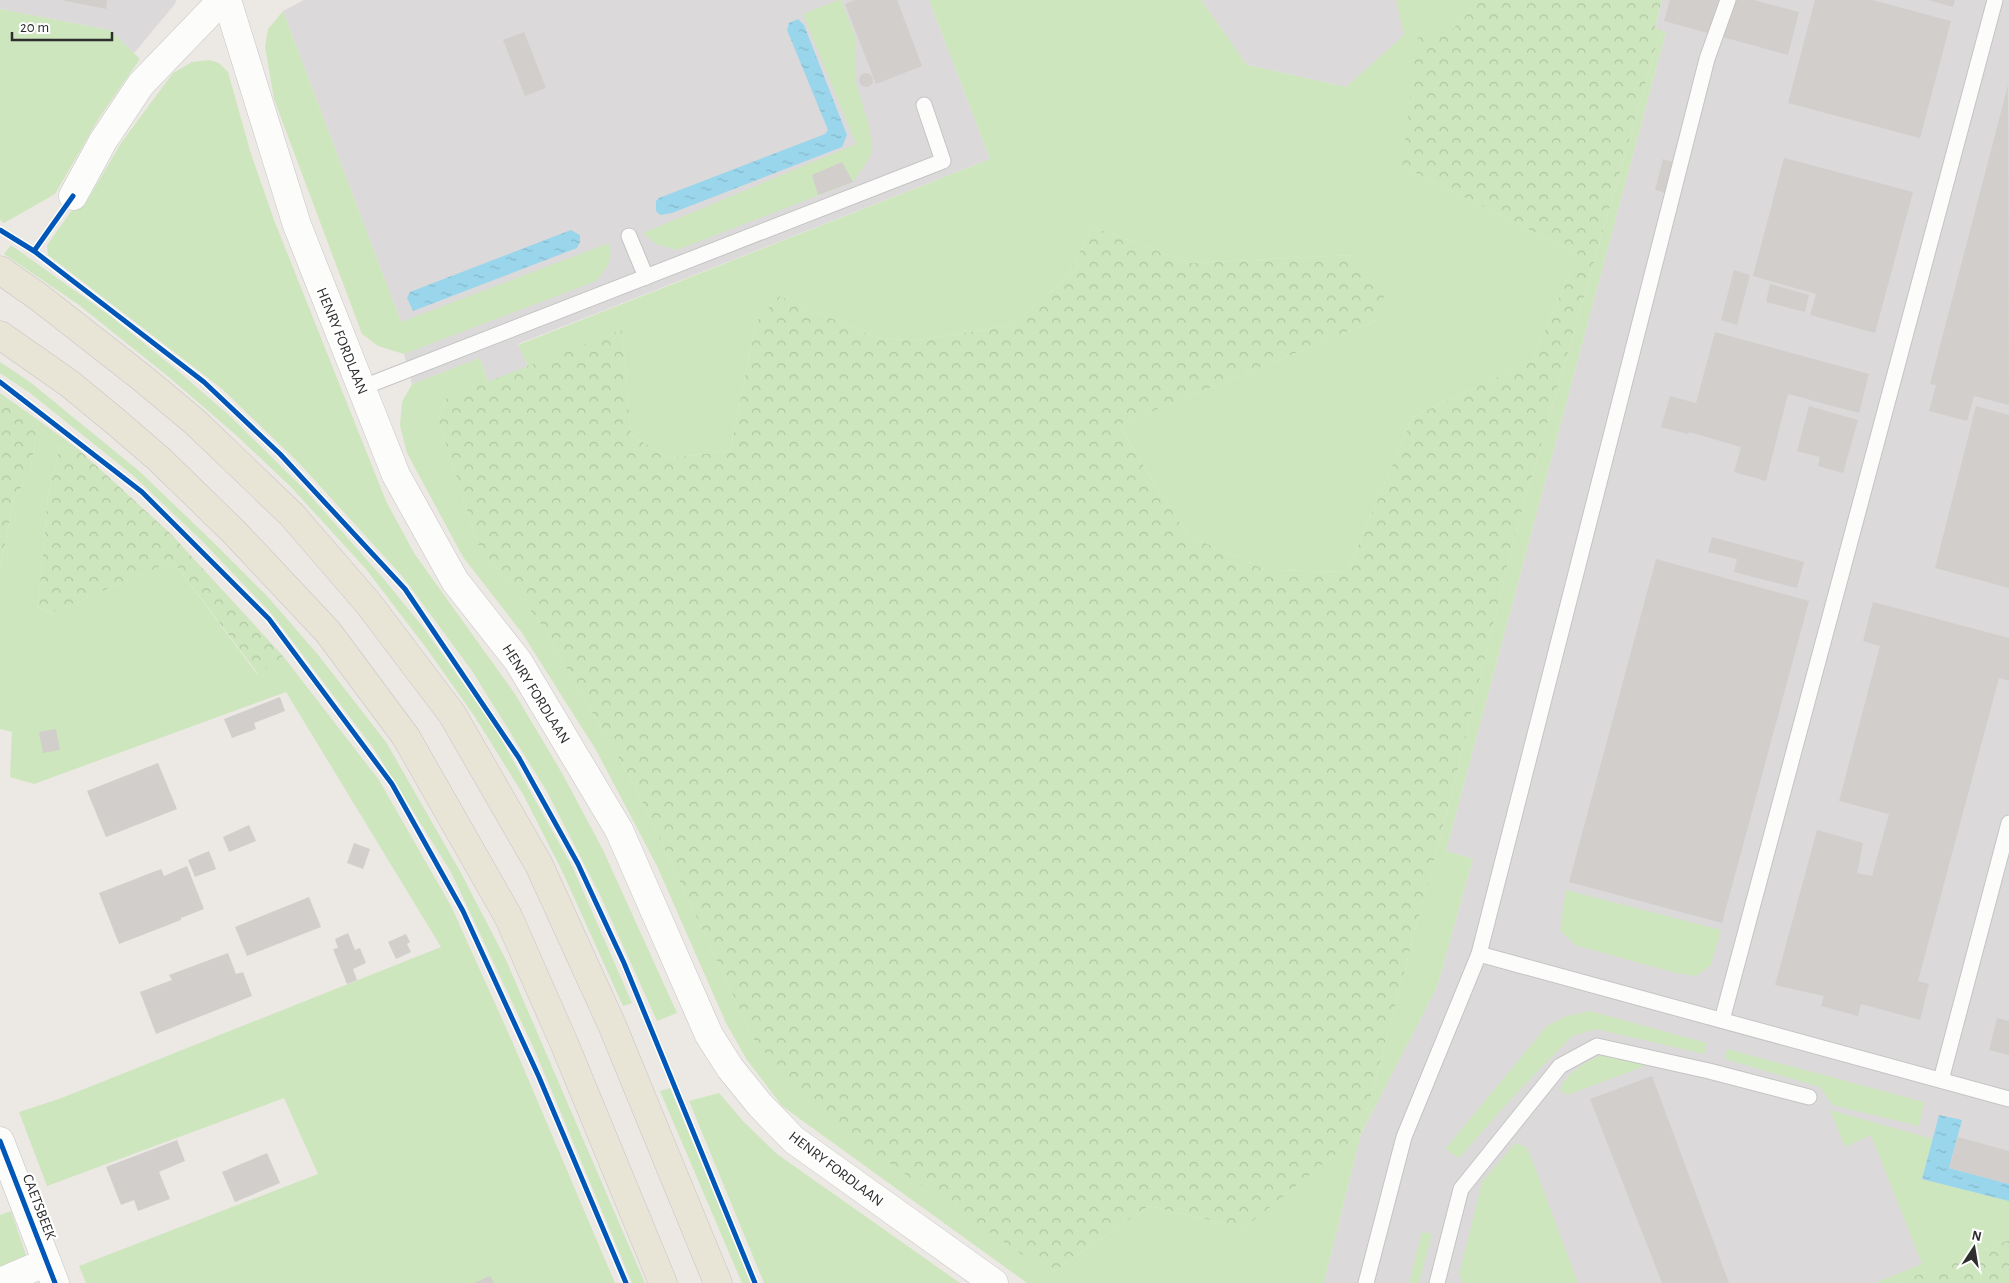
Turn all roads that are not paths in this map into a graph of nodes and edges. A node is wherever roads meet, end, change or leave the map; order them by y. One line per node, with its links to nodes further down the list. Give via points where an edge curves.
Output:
1 (222, 0): 6 (street, via 141,84 103,141)
2 (227, 0): 11 (street, HENRY FORDLAAN, via 297,225)
3 (1728, 0): 13 (lane, via 1707,59)
4 (1995, 0): 14 (lane)
5 (924, 105): 9 (lane, via 943,161)
6 (73, 196)
7 (629, 236): 9 (lane)
8 (0, 270): 22 (main road, via 141,376 195,422 292,515 368,602 452,714 539,865 612,1025)
9 (646, 277): 11 (lane)
10 (0, 335): 21 (main road, via 70,384 116,422 234,532 328,632 406,737 508,916)
11 (361, 388): 23 (street, HENRY FORDLAAN, via 396,475 455,581 518,661 619,830 709,1035 730,1068 794,1140)
12 (2009, 823): 15 (lane)
13 (1479, 954): 14 (lane); 24 (lane, via 1404,1137)
14 (1722, 1020): 15 (lane)
15 (1941, 1080): 17 (lane)
16 (1809, 1097): 25 (lane, via 1596,1046 1560,1066 1461,1189)
17 (2009, 1099)
18 (0, 1141): 19 (street, CAETSBEEK)
19 (51, 1273): 20 (street)
20 (0, 1282)
21 (663, 1283)
22 (718, 1283)
23 (994, 1283)
24 (1366, 1283)
25 (1437, 1283)

